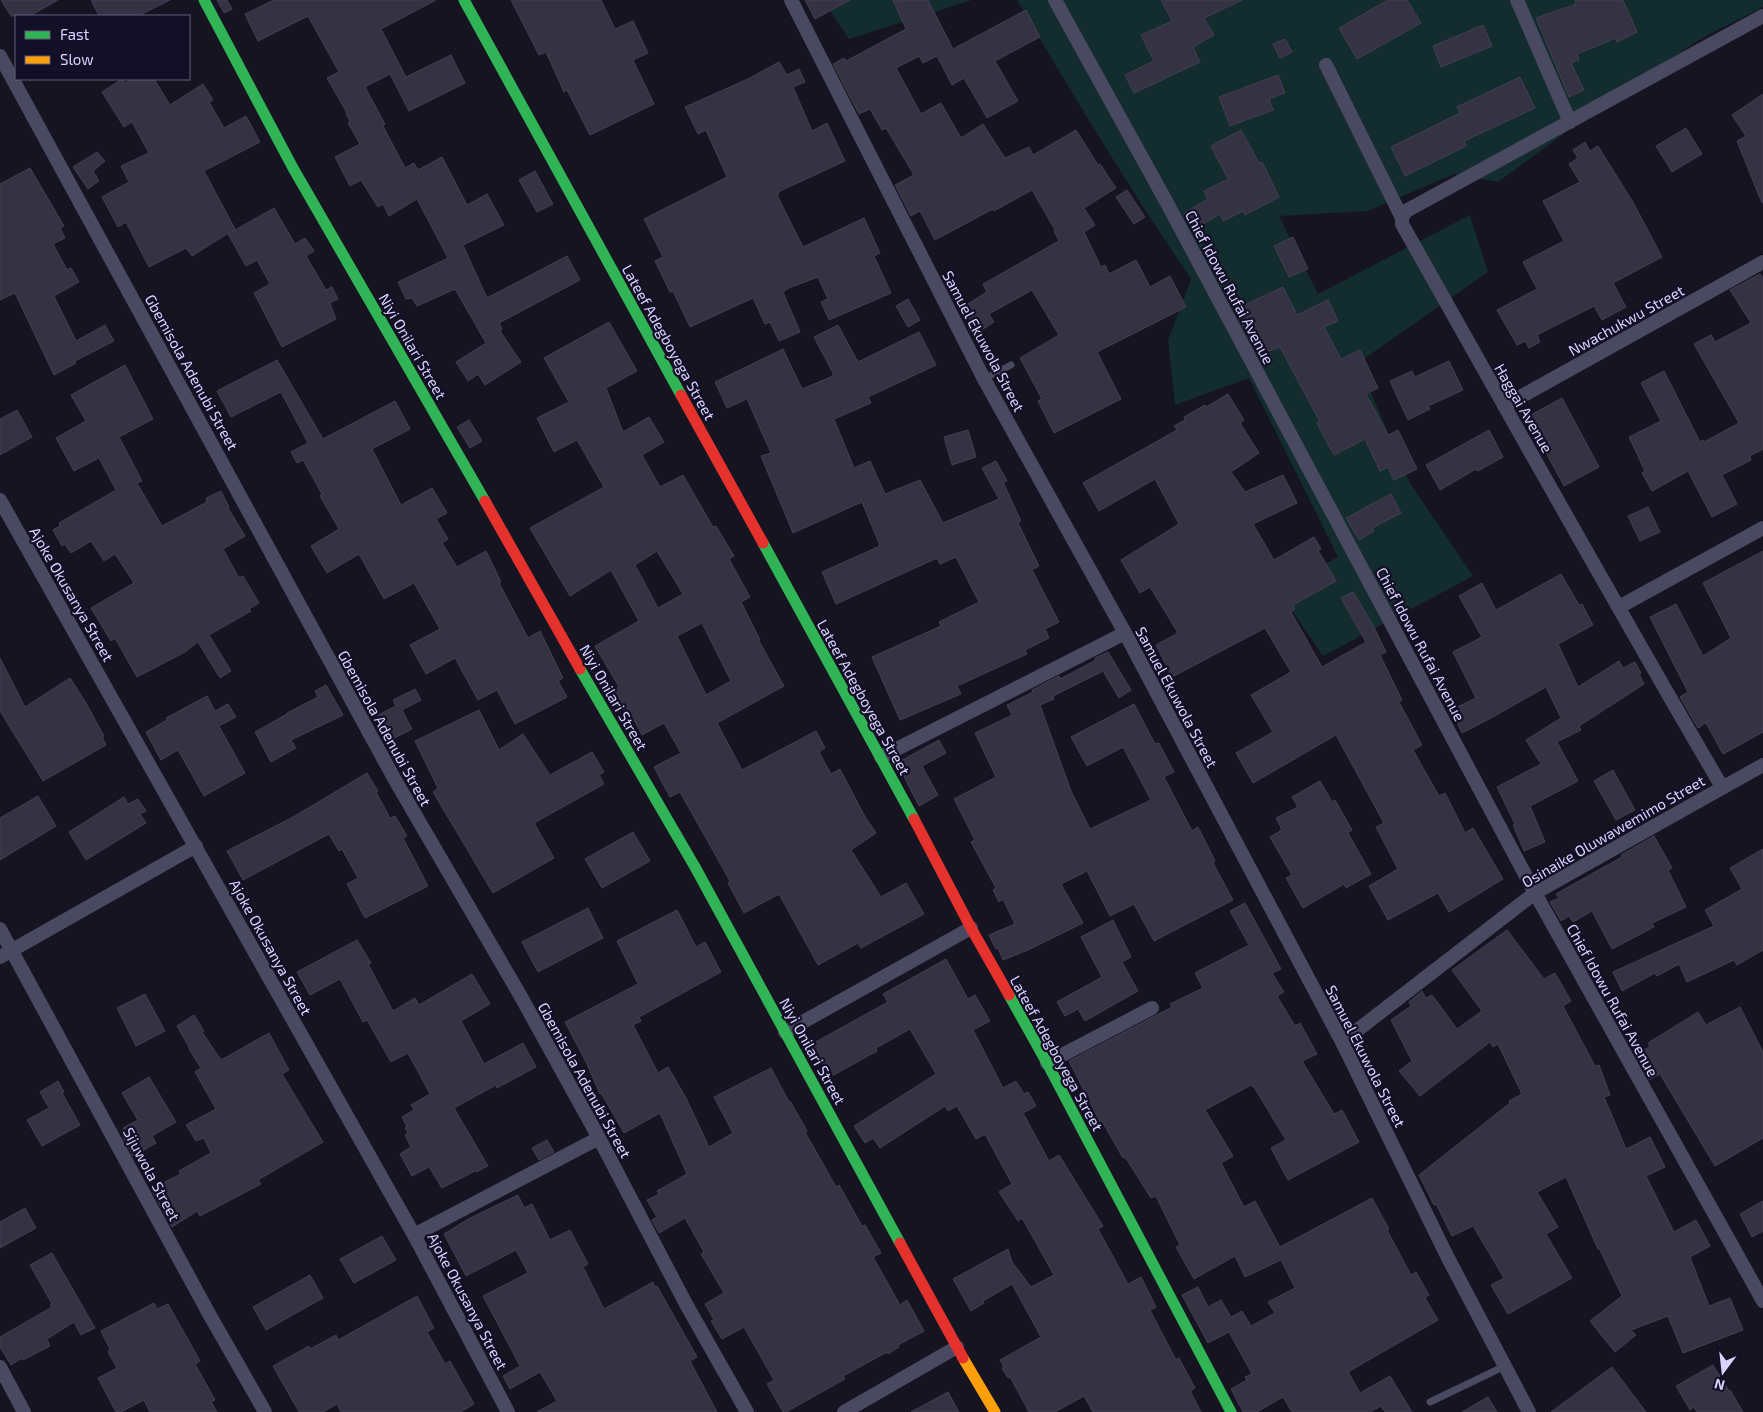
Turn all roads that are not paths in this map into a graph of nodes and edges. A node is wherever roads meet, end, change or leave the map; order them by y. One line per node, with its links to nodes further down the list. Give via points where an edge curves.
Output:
1 (204, 0): 29 (street, Niyi Onilari Street, via 302,184 695,868)
2 (464, 0): 19 (street, Lateef Adegboyega Street)
3 (791, 0): 13 (street, Samuel Ekuwola Street)
4 (1055, 0): 23 (street, Chief Idowu Rufai Avenue, via 1167,203)
5 (1517, 0): 9 (street)
6 (1763, 16): 9 (street)
7 (0, 56): 32 (street, Gbemisola Adenubi Street, via 395,780)
8 (1326, 65): 10 (street, Haggai Avenue)
9 (1570, 122): 10 (street, via 1406,211)
10 (1402, 221): 14 (street, Haggai Avenue)
11 (1763, 262): 14 (street, Nwachukwu Street)
12 (1011, 365): 13 (lane)
13 (984, 379): 18 (street, Samuel Ekuwola Street)
14 (1504, 406): 17 (street, Haggai Avenue)
15 (0, 500): 22 (street, Ajoke Okusanya Street)
16 (1763, 528): 17 (street)
17 (1619, 607): 21 (street, Haggai Avenue)
18 (1124, 633): 19 (street); 30 (street, Samuel Ekuwola Street)
19 (881, 757): 24 (street, Lateef Adegboyega Street)
20 (1763, 765): 21 (street, Osinaike Oluwawemimo Street)
21 (1722, 787): 23 (street, Osinaike Oluwawemimo Street)
22 (196, 846): 26 (street); 33 (street, Ajoke Okusanya Street)
23 (1535, 893): 30 (street, Osinaike Oluwawemimo Street); 34 (street, Chief Idowu Rufai Avenue)
24 (971, 928): 29 (street); 31 (street, Lateef Adegboyega Street)
25 (0, 929): 26 (street, Sijuwola Street)
26 (12, 950): 27 (street); 40 (street, Sijuwola Street)
27 (0, 957)
28 (1152, 1008): 31 (street)
29 (785, 1032): 35 (street, Niyi Onilari Street)
30 (1342, 1042): 36 (street, Samuel Ekuwola Street)
31 (1047, 1063): 45 (street, Lateef Adegboyega Street)
32 (599, 1138): 33 (street); 42 (street, Gbemisola Adenubi Street)
33 (414, 1234): 41 (street, Ajoke Okusanya Street)
34 (1763, 1301)
35 (957, 1347): 43 (street); 44 (street, Niyi Onilari Street)
36 (1505, 1366): 38 (lane); 46 (street, Samuel Ekuwola Street)
37 (0, 1367): 39 (street)
38 (1430, 1402)
39 (24, 1412)
40 (265, 1412)
41 (508, 1412)
42 (747, 1412)
43 (844, 1412)
44 (995, 1412)
45 (1231, 1412)
46 (1529, 1412)

